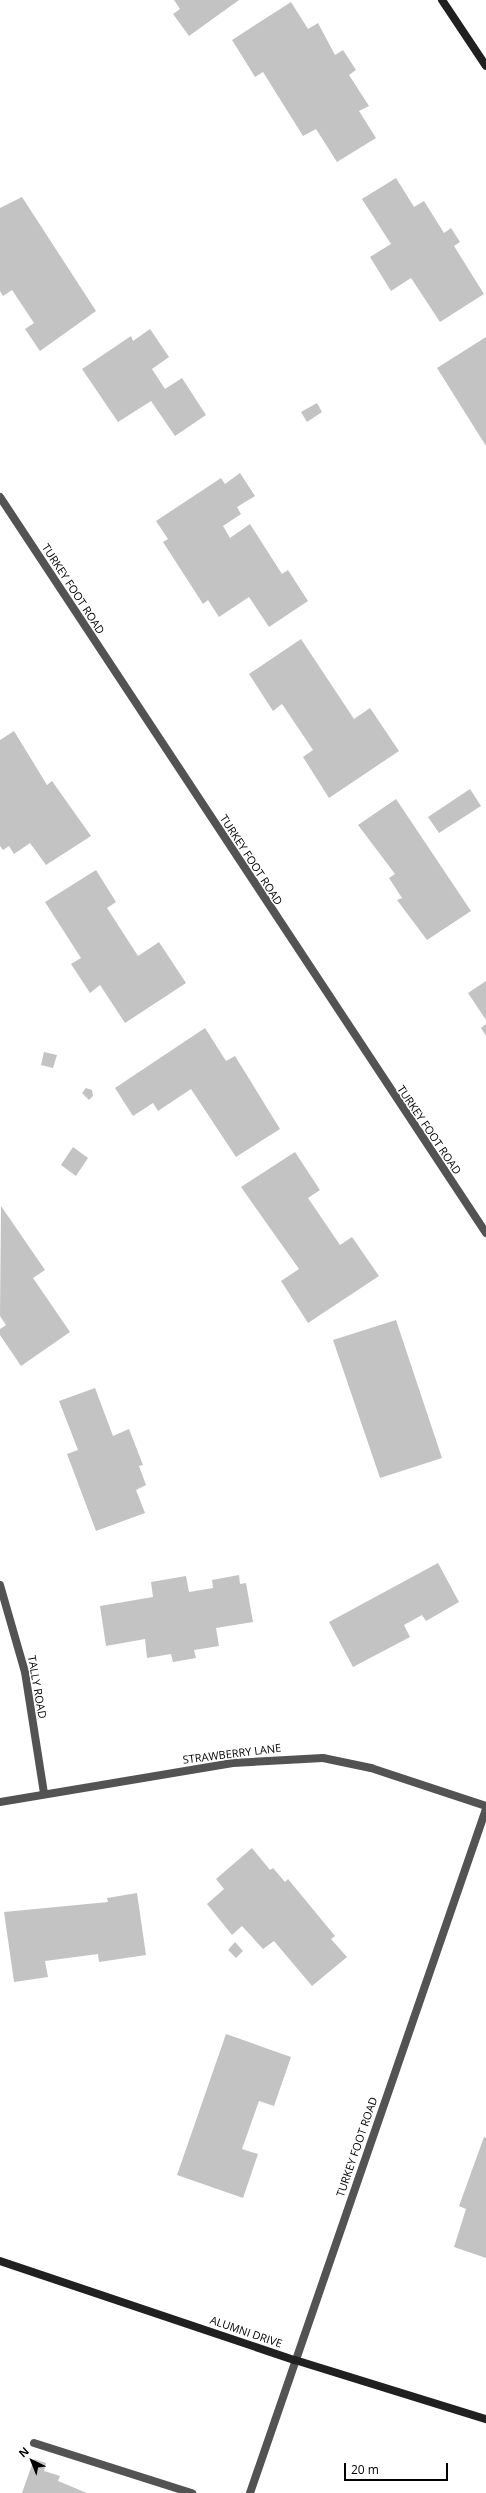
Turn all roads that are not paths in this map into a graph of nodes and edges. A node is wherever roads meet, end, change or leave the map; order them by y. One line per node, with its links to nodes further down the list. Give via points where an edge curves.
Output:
1 (442, 0): 2 (main road)
2 (486, 66)
3 (0, 497): 4 (street, TURKEY FOOT ROAD)
4 (486, 1233)
5 (0, 1585): 6 (street, TALLY ROAD, via 25,1672)
6 (44, 1794): 7 (street, STRAWBERRY LANE); 8 (street, STRAWBERRY LANE, via 233,1763 322,1758 371,1768)
7 (0, 1802)
8 (486, 1807): 10 (street, TURKEY FOOT ROAD)
9 (0, 2261): 10 (main road, ALUMNI DRIVE)
10 (295, 2360): 11 (main road, ALUMNI DRIVE); 14 (street, TURKEY FOOT ROAD)
11 (486, 2419)
12 (34, 2443): 13 (street)
13 (192, 2493)
14 (250, 2493)

